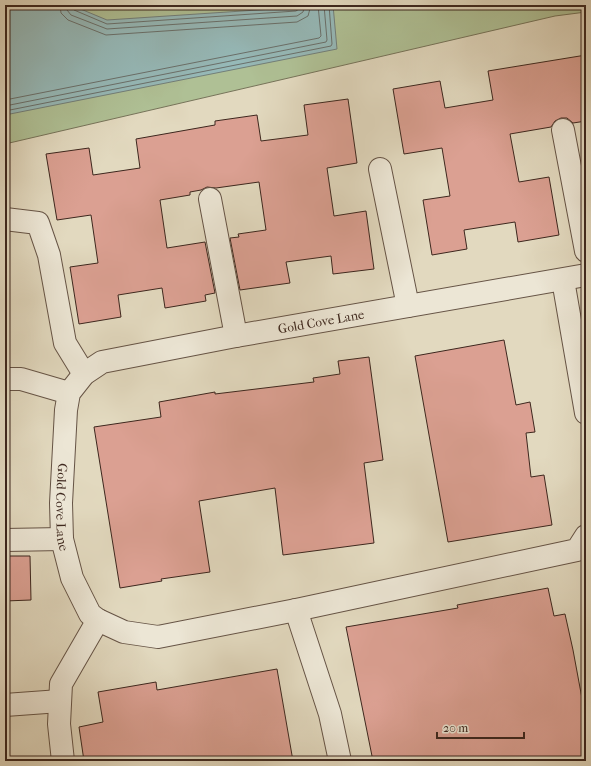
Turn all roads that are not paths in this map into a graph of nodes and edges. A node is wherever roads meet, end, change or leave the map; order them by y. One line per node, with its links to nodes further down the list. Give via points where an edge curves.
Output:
1 (563, 130): 5 (street)
2 (380, 168): 8 (street)
3 (210, 199): 9 (street)
4 (5, 219): 10 (street, via 38,223 49,255 65,343)
5 (586, 251)
6 (586, 275): 7 (street, Gold Cove Lane)
7 (563, 280): 8 (street, Gold Cove Lane); 13 (street)
8 (408, 306): 9 (street, Gold Cove Lane)
9 (236, 336): 10 (street, Gold Cove Lane, via 102,362)
10 (84, 374): 12 (street, Gold Cove Lane)
11 (5, 379): 12 (street, via 21,379)
12 (69, 393): 14 (street, Gold Cove Lane, via 61,503)
13 (586, 413)
14 (62, 539): 15 (street); 18 (street, Gold Cove Lane, via 72,578 90,614)
15 (5, 540)
16 (583, 550): 17 (street, Gold Cove Lane)
17 (296, 610): 18 (street, Gold Cove Lane, via 158,637 124,632); 22 (street, via 330,714)
18 (98, 620): 19 (street, via 61,684)
19 (60, 701): 20 (street); 21 (street, via 59,724)
20 (5, 705)
21 (63, 761)
22 (340, 761)

